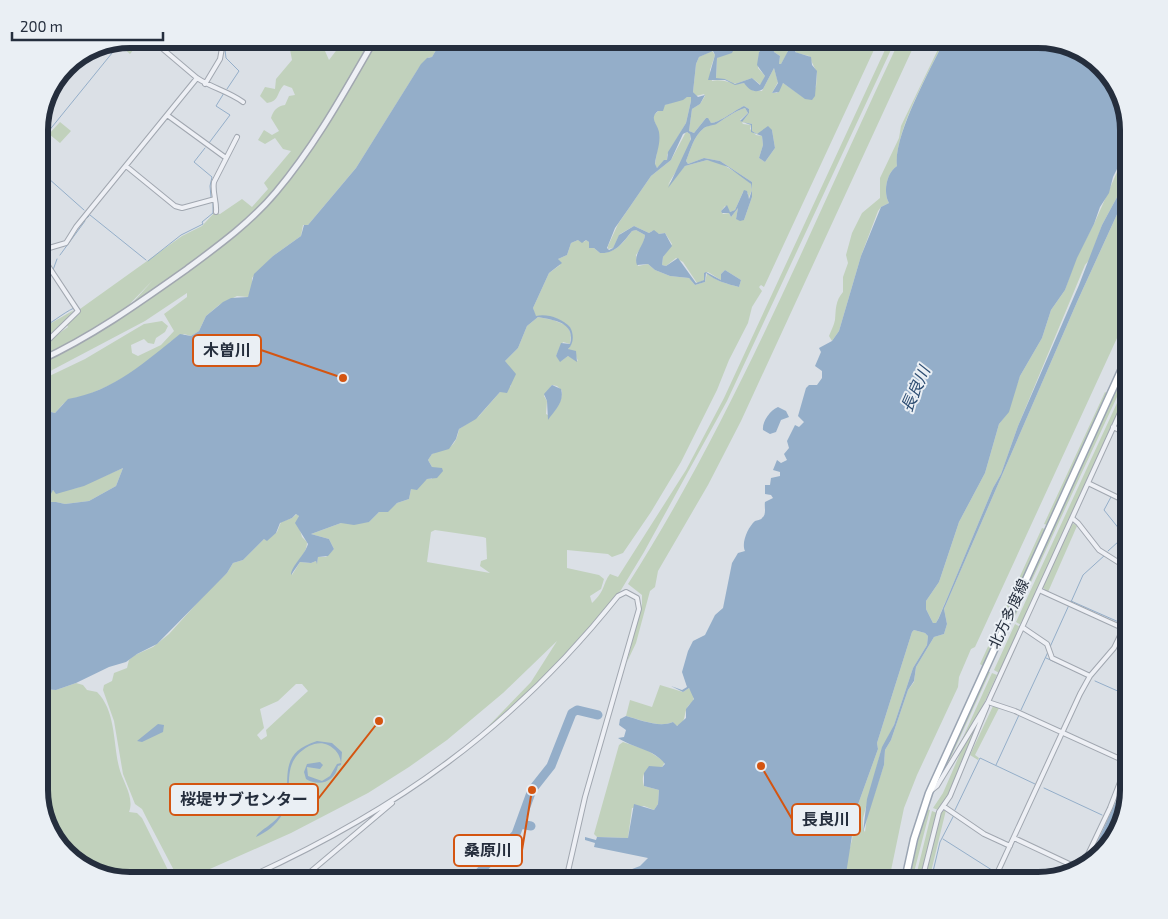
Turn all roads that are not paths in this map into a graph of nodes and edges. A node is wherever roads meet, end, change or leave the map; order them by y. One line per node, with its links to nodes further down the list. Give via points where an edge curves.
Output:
1 (162, 48): 4 (street)
2 (222, 48): 5 (street, via 220,59)
3 (370, 48): 16 (street, via 296,166 255,215 208,254 137,305 77,343)
4 (197, 78): 5 (street); 7 (street)
5 (205, 84): 6 (street, via 227,91)
6 (243, 102)
7 (167, 115): 9 (street); 10 (street)
8 (237, 138): 9 (street)
9 (226, 158): 11 (street, via 214,182)
10 (126, 166): 11 (street, via 175,206 182,208); 13 (street, via 66,244)
11 (215, 199): 12 (street)
12 (216, 212)
13 (48, 249)
14 (48, 265): 15 (street, via 78,311)
15 (48, 340)
16 (48, 357)
17 (1120, 374): 34 (main road, 北方多度線)
18 (1120, 412): 19 (street)
19 (1113, 427): 20 (street); 21 (street)
20 (1120, 430)
21 (1088, 483): 22 (street); 23 (street)
22 (1120, 498)
23 (1072, 518): 24 (street, via 1098,550); 25 (street)
24 (1120, 563)
25 (1039, 590): 26 (street); 27 (street)
26 (1120, 626)
27 (1022, 627): 29 (street, via 1048,644 1052,658); 30 (street)
28 (1120, 635): 29 (street, via 1110,653)
29 (1090, 676): 31 (street)
30 (988, 702): 31 (street, via 1015,710); 34 (street, via 937,786); 36 (street, via 986,713)
31 (1062, 732): 32 (street); 37 (street)
32 (1120, 757)
33 (1120, 783): 39 (street)
34 (929, 793): 44 (main road, 北方多度線)
35 (395, 800): 41 (street, via 325,841); 42 (street); 43 (street, via 494,727 523,701 622,592 631,593 639,603 638,617)
36 (943, 806): 38 (street, via 984,834); 45 (street)
37 (1014, 838): 38 (street); 40 (street)
38 (1010, 846): 46 (street)
39 (1087, 855)
40 (1071, 865)
41 (260, 872)
42 (310, 872)
43 (568, 872)
44 (907, 872)
45 (924, 872)
46 (998, 872)

